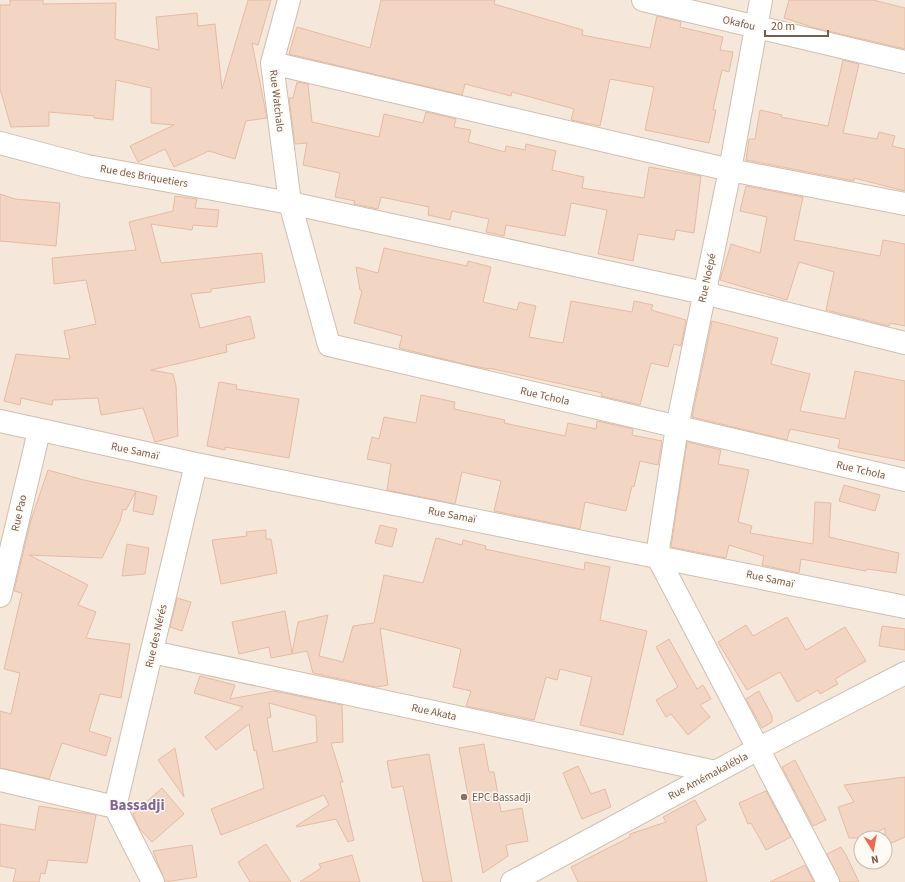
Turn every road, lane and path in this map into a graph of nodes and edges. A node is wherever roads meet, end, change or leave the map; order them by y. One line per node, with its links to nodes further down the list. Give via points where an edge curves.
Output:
1 (289, 0): 6 (street, Rue Watchalo)
2 (643, 0): 4 (street, Okafou)
3 (761, 0): 4 (street, Rue Noépé)
4 (755, 27): 5 (street, Okafou); 8 (street, Rue Noépé)
5 (905, 62)
6 (272, 63): 8 (street); 9 (street, Rue Watchalo)
7 (0, 143): 9 (street, Rue des Briquetiers, via 87,166)
8 (730, 170): 10 (street); 11 (street, Rue Noépé)
9 (290, 203): 11 (street, Rue des Briquetiers); 14 (street, Rue Tchola, via 329,345)
10 (905, 204)
11 (704, 293): 12 (street, Rue des Briquetiers); 14 (street, Rue Noépé)
12 (905, 342)
13 (0, 421): 15 (street, Rue Samaï)
14 (677, 427): 17 (street, Rue Tchola); 18 (street, Rue Noépé)
15 (39, 431): 16 (street, Rue Samaï); 19 (street, Rue Pao)
16 (196, 464): 18 (street, Rue Samaï); 21 (street, Rue des Nérés)
17 (905, 480)
18 (657, 556): 20 (street, Rue Samaï); 23 (street)
19 (0, 596)
20 (905, 607)
21 (152, 652): 24 (street, Rue Akata); 26 (street, Rue des Nérés)
22 (905, 673): 23 (street, Rue Amémakalébla)
23 (758, 749): 24 (street, Rue Amémakalébla); 29 (street)
24 (716, 772): 28 (street, Rue Amémakalébla)
25 (0, 780): 26 (street)
26 (115, 808): 27 (street)
27 (153, 882)
28 (512, 882)
29 (828, 882)

